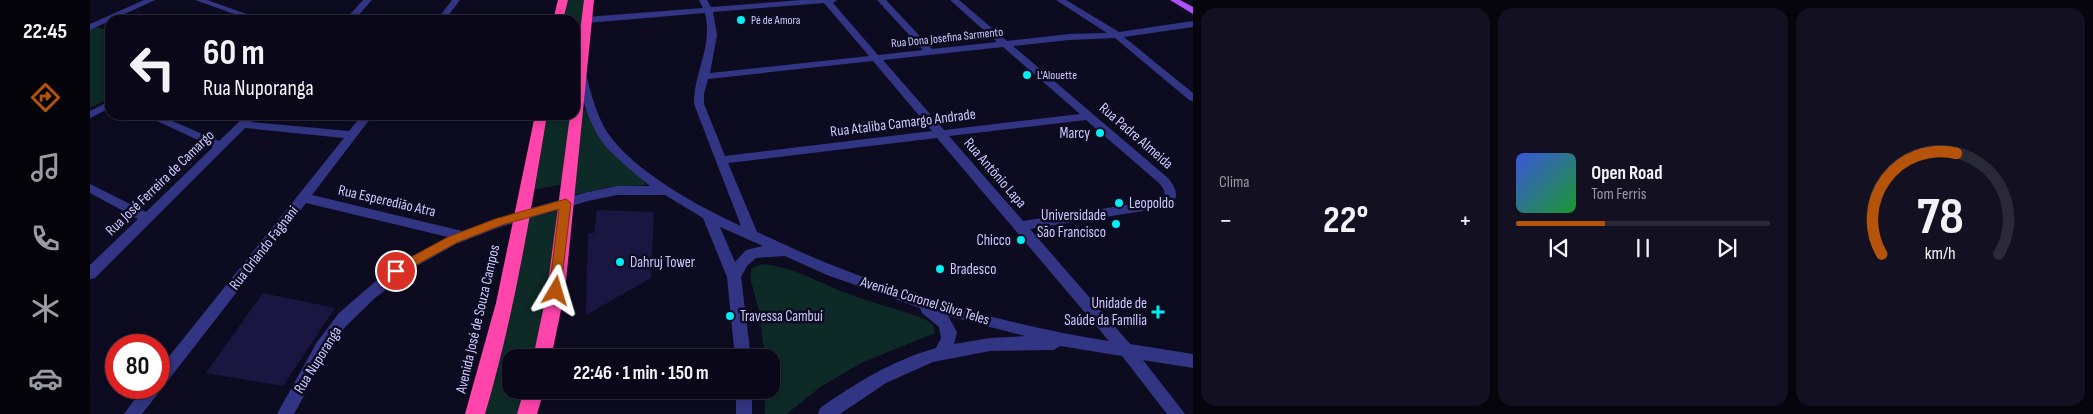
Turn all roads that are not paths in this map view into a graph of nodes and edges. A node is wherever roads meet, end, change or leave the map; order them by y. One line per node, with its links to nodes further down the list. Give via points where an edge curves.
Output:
1 (151, 0): 14 (street)
2 (199, 0): 15 (street)
3 (366, 0): 16 (street)
4 (456, 0): 17 (street)
5 (563, 0): 18 (highway)
6 (589, 0): 20 (highway)
7 (829, 0): 12 (street); 28 (street, Rua Antônio Lapa)
8 (881, 0): 27 (street)
9 (954, 0): 26 (street, Rua Padre Almeida)
10 (1060, 0): 25 (street)
11 (1174, 0): 13 (main road)
12 (706, 5): 20 (street); 30 (street, via 713,19 714,34)
13 (1193, 11)
14 (117, 15)
15 (245, 15)
16 (353, 15)
17 (444, 15)
18 (559, 15)
19 (105, 20): 21 (street)
20 (586, 20): 29 (highway)
21 (101, 22): 22 (street); 24 (street)
22 (105, 23)
23 (1193, 24): 25 (street, Rua Dona Josefina Sarmento)
24 (90, 26)
25 (1117, 35): 26 (street, Rua Dona Josefina Sarmento); 31 (street)
26 (1007, 44): 27 (street, Rua Dona Josefina Sarmento); 34 (street, Rua Padre Almeida)
27 (930, 52): 28 (street, Rua Dona Josefina Sarmento)
28 (876, 58): 30 (street, Rua Dona Josefina Sarmento); 41 (street, Rua Antônio Lapa)
29 (580, 71): 46 (street, Avenida Coronel Silva Teles, via 601,131 632,166)
30 (704, 77): 44 (street, via 700,104)
31 (1193, 98)
32 (105, 107): 33 (street)
33 (90, 115)
34 (1089, 116): 41 (street, Rua Ataliba Camargo Andrade); 53 (street, Rua Padre Almeida, via 1164,180 1171,188 1170,199 1162,204)
35 (160, 120): 43 (street)
36 (247, 120): 40 (street, Rua José Ferreira de Camargo)
37 (364, 120): 42 (street, Rua Orlando Fagnani)
38 (539, 120): 50 (highway, Avenida José de Souza Campos)
39 (575, 120): 48 (highway)
40 (243, 124): 42 (street); 43 (street, Rua José Ferreira de Camargo)
41 (939, 134): 44 (street, Rua Ataliba Camargo Andrade); 53 (street, Rua Antônio Lapa)
42 (352, 135): 47 (street, Rua Orlando Fagnani)
43 (220, 146): 51 (street, Rua José Ferreira de Camargo)
44 (721, 160): 49 (street)
45 (90, 188): 51 (street)
46 (672, 195): 48 (street, Avenida Coronel Silva Teles, via 648,189 616,189); 52 (street, Avenida Coronel Silva Teles)
47 (304, 198): 54 (street, Rua Esperedião Atra); 66 (street, Rua Orlando Fagnani)
48 (566, 203): 50 (street, Rua Nuporanga); 61 (highway, via 556,291)
49 (740, 207): 52 (street); 55 (street)
50 (522, 216): 54 (street, Rua Nuporanga); 72 (highway, Avenida José de Souza Campos, via 488,373)
51 (147, 218): 57 (street, Rua José Ferreira de Camargo)
52 (715, 219): 55 (street, Avenida Coronel Silva Teles); 58 (street)
53 (1019, 226): 63 (street, Rua Antônio Lapa)
54 (463, 236): 71 (street, Rua Nuporanga, via 441,244 396,271 356,306 337,326)
55 (752, 236): 56 (street, Avenida Coronel Silva Teles)
56 (790, 253): 58 (street, via 747,254 740,261); 59 (street, Avenida Coronel Silva Teles, via 871,287)
57 (90, 274)
58 (734, 277): 62 (street)
59 (918, 302): 60 (street, Avenida Coronel Silva Teles); 64 (street, via 939,317 950,332 950,340)
60 (1082, 344): 63 (street, Avenida Coronel Silva Teles); 64 (street, via 990,343)
61 (544, 349)
62 (742, 349)
63 (1125, 349): 65 (street, Avenida Coronel Silva Teles); 76 (street, Rua Antônio Lapa)
64 (942, 352): 75 (street, via 895,370 854,392)
65 (1193, 361)
66 (170, 367)
67 (144, 399): 70 (street)
68 (531, 399): 73 (highway)
69 (744, 399): 74 (street)
70 (132, 414)
71 (285, 414)
72 (475, 414)
73 (527, 414)
74 (744, 414)
75 (826, 414)
76 (1177, 414)

